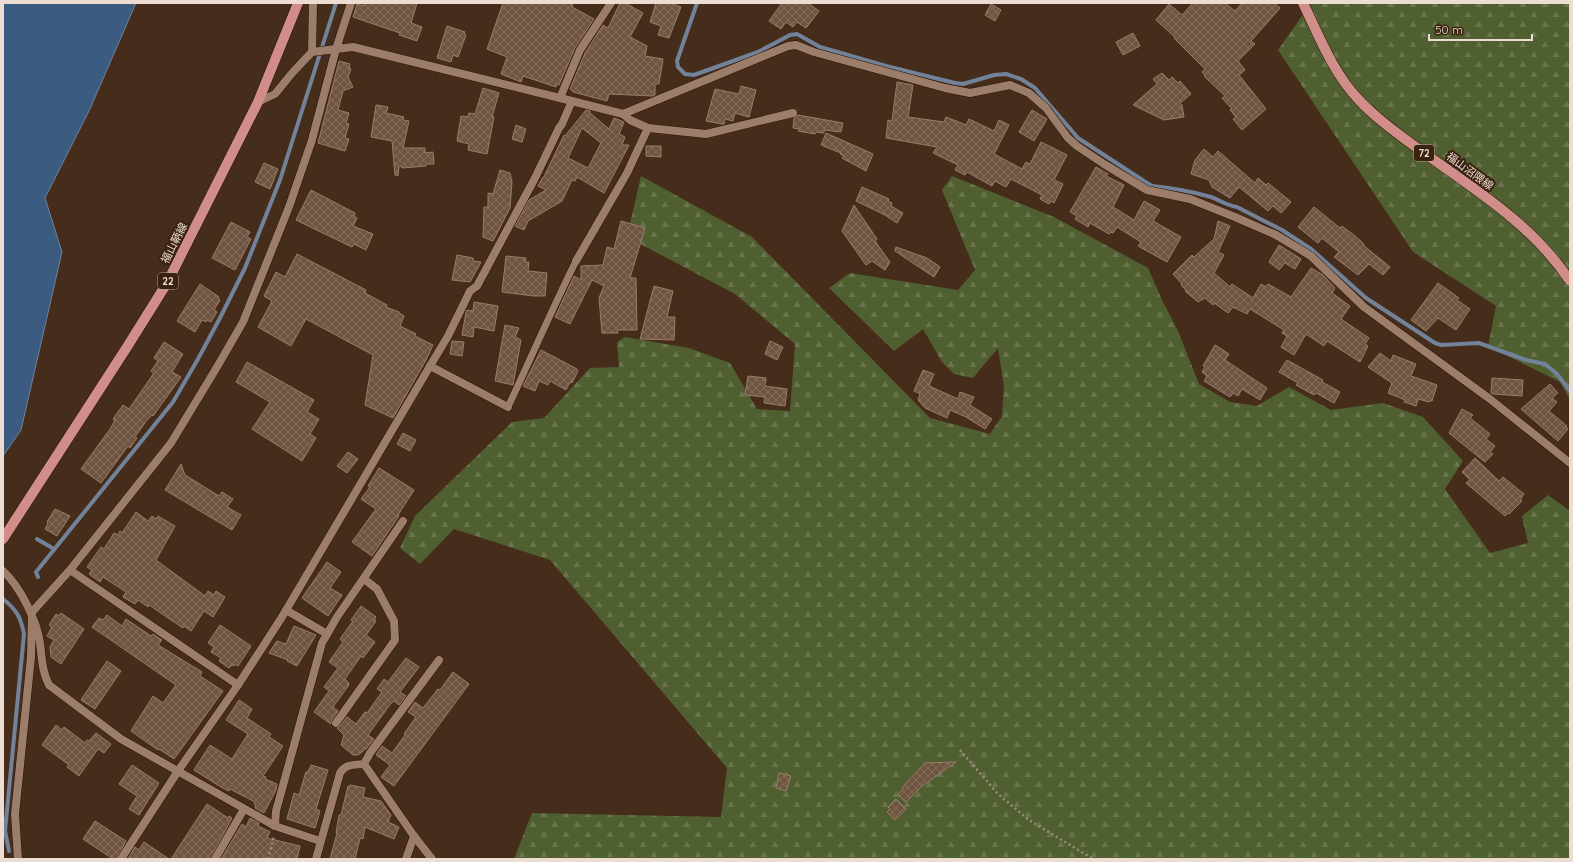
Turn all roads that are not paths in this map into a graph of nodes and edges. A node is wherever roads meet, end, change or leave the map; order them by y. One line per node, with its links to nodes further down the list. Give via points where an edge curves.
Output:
1 (298, 3): 10 (main road, 福山鞆線 / 22)
2 (313, 3): 7 (street)
3 (351, 3): 6 (street)
4 (611, 3): 8 (street, via 580,50)
5 (1303, 3): 15 (main road, 福山沼隈線 / 72, via 1342,79 1358,100 1381,122 1501,209 1535,237)
6 (334, 49): 7 (street); 8 (street, via 353,47); 21 (street, via 312,140 289,207 243,322 171,443)
7 (314, 52): 10 (street, via 275,94)
8 (560, 98): 9 (street)
9 (572, 101): 12 (street); 16 (street, via 477,286 470,291)
10 (258, 102): 20 (main road, 福山鞆線 / 22, via 167,283)
11 (793, 113): 13 (street, via 706,134)
12 (623, 114): 13 (street); 18 (street, via 788,46 796,45 970,93 1010,85 1029,93 1046,108 1077,146 1147,190 1190,199 1235,217 1276,235 1310,256 1364,307 1490,399)
13 (648, 128): 14 (street, via 627,174)
14 (576, 261): 17 (lane)
15 (1570, 282)
16 (430, 366): 17 (street); 24 (street)
17 (508, 407)
18 (1570, 463)
19 (403, 521): 23 (street)
20 (3, 539)
21 (70, 570): 25 (street); 28 (street)
22 (3, 571): 25 (street, via 9,576)
23 (364, 579): 26 (street, via 336,617); 29 (street, via 377,588 394,621 396,640)
24 (286, 610): 26 (street); 28 (street)
25 (32, 612): 31 (street, via 40,641 44,677 49,685 121,739); 36 (street, via 31,657 16,814)
26 (327, 634): 33 (street, via 322,643 276,811)
27 (439, 660): 30 (street)
28 (238, 685): 31 (street)
29 (336, 723)
30 (364, 764): 34 (street); 35 (street, via 342,768)
31 (178, 771): 32 (street); 37 (street)
32 (244, 809): 33 (street); 38 (street)
33 (275, 826): 35 (street)
34 (414, 836): 40 (street); 41 (street)
35 (320, 841): 39 (street)
36 (18, 859)
37 (121, 859)
38 (215, 859)
39 (316, 859)
40 (406, 859)
41 (432, 859)

